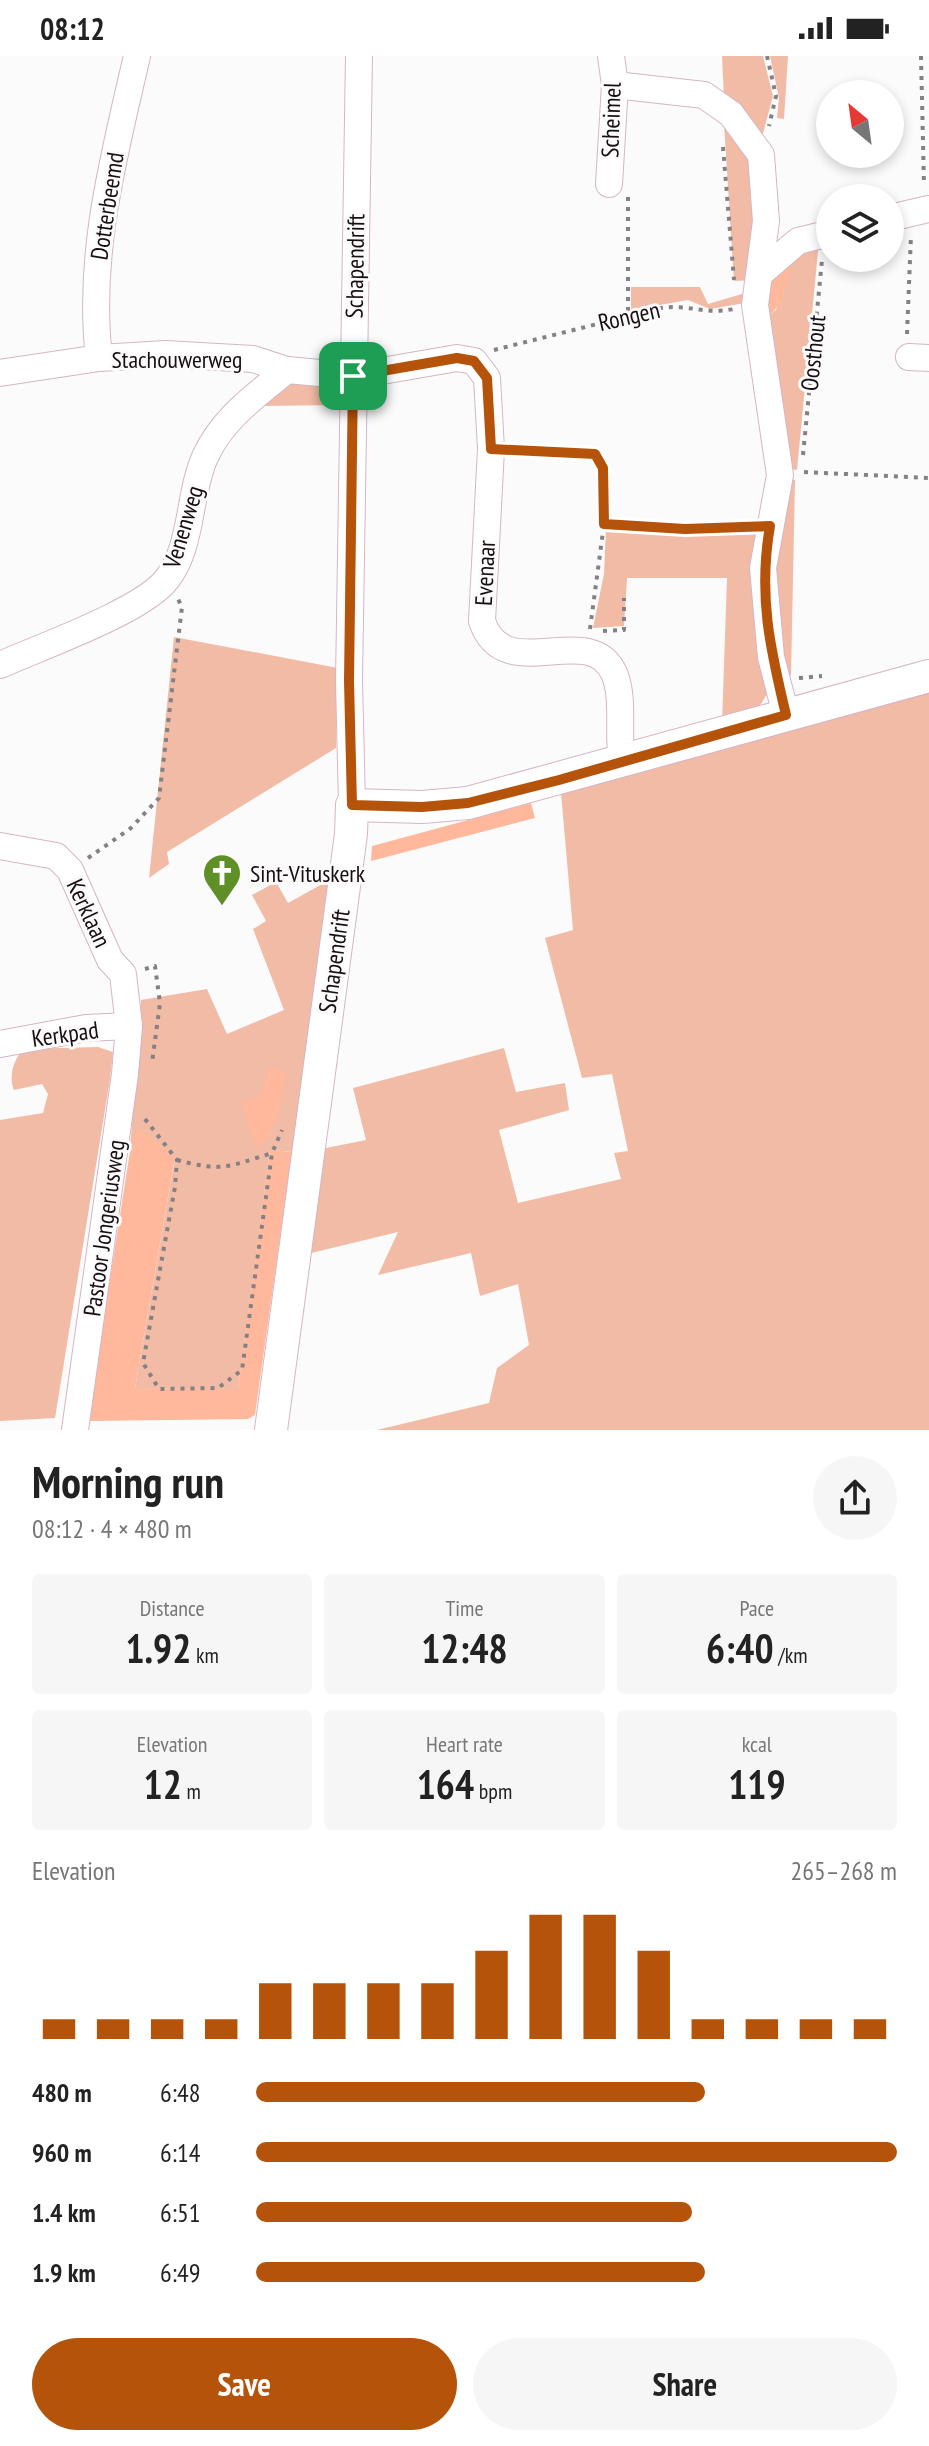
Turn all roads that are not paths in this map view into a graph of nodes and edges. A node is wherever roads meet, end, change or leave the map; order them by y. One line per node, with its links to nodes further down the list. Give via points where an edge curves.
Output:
1 (137, 56): 10 (street, Dotterbeemd, via 98,249)
2 (359, 56): 13 (street, Schapendrift)
3 (611, 56): 4 (street, Scheimel)
4 (615, 85): 5 (street, Scheimel); 6 (street, via 704,95 731,114 761,155)
5 (609, 184)
6 (766, 221): 8 (street); 9 (street)
7 (816, 237): 8 (street)
8 (798, 241): 9 (street)
9 (759, 286): 18 (street, Oosthout, via 791,474 770,526 763,568 771,657)
10 (99, 358): 11 (street, Stachouwerweg, via 165,354 253,359); 12 (street, Stachouwerweg)
11 (287, 370): 13 (street, Stachouwerweg); 16 (street, Venenweg, via 235,412 217,434 204,459 181,549 167,579 141,601)
12 (0, 373)
13 (353, 376): 14 (street, Evenaar, via 457,358 474,361 487,378); 20 (street, Schapendrift)
14 (491, 449): 15 (lane); 19 (street, Evenaar, via 482,621 486,633 516,653 590,642 617,683)
15 (595, 454)
16 (0, 665)
17 (929, 676): 18 (street)
18 (786, 715): 19 (street)
19 (622, 761): 20 (street, via 468,803)
20 (352, 805): 25 (street, Schapendrift)
21 (0, 846): 22 (street, Kerklaan, via 56,856 70,870 110,960 123,974)
22 (129, 1026): 23 (street, Kerkpad); 24 (street, Pastoor Jongeriusweg)
23 (0, 1044)
24 (75, 1430)
25 (271, 1430)

